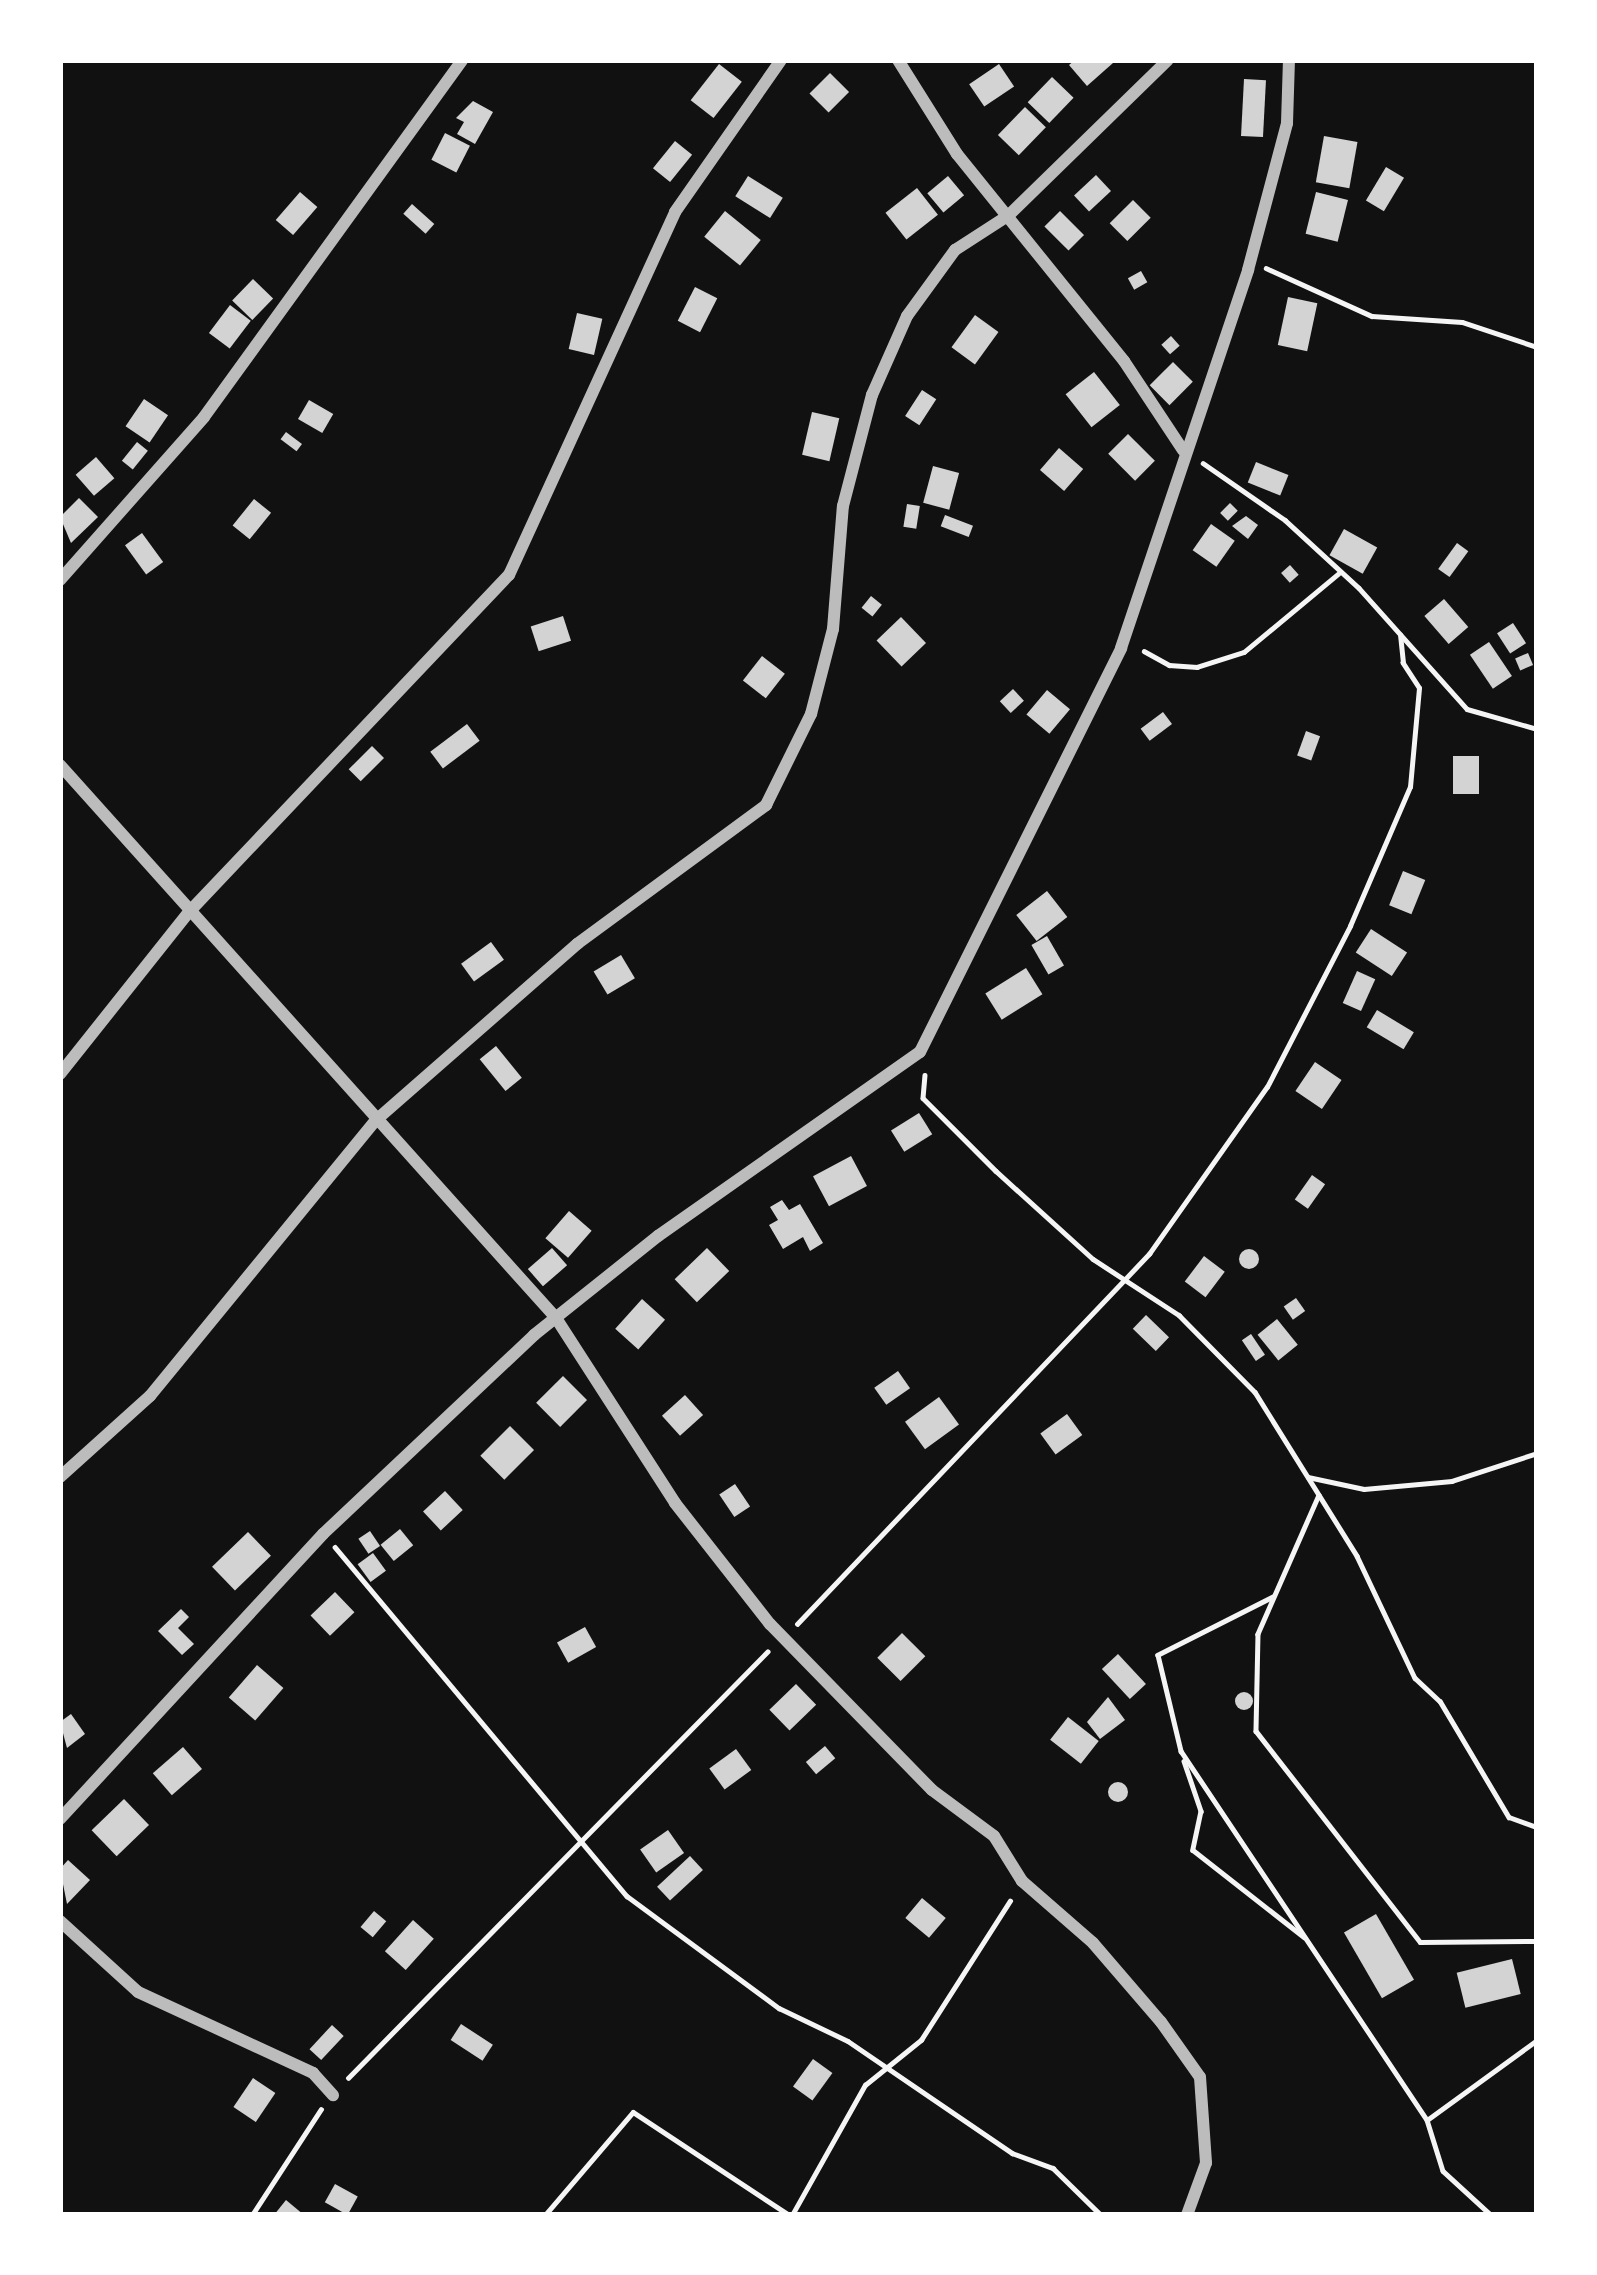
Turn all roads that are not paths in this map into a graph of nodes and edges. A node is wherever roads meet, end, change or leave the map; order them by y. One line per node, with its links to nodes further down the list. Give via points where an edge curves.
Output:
1 (462, 60): 8 (street, via 204,417)
2 (781, 60): 10 (street, via 675,212 509,575)
3 (898, 60): 6 (street, via 957,154)
4 (1168, 60): 6 (street)
5 (1289, 60): 7 (street, via 1287,123 1250,261)
6 (1009, 215): 7 (street); 12 (street, via 956,250 907,316 872,395 843,506 833,629 811,714 766,805 577,944)
7 (1184, 450): 13 (street, via 1121,648 920,1052)
8 (60, 580)
9 (60, 765): 10 (street)
10 (189, 912): 11 (street); 12 (street)
11 (60, 1074)
12 (375, 1121): 13 (street); 14 (street, via 165,1378)
13 (556, 1318): 15 (street, via 323,1534); 18 (street, via 675,1504 783,1637 932,1790 994,1836 1022,1881 1093,1943 1200,2077 1206,2163)
14 (60, 1477)
15 (60, 1819)
16 (60, 1921): 17 (street, via 139,1992 313,2073)
17 (333, 2095)
18 (1187, 2215)

